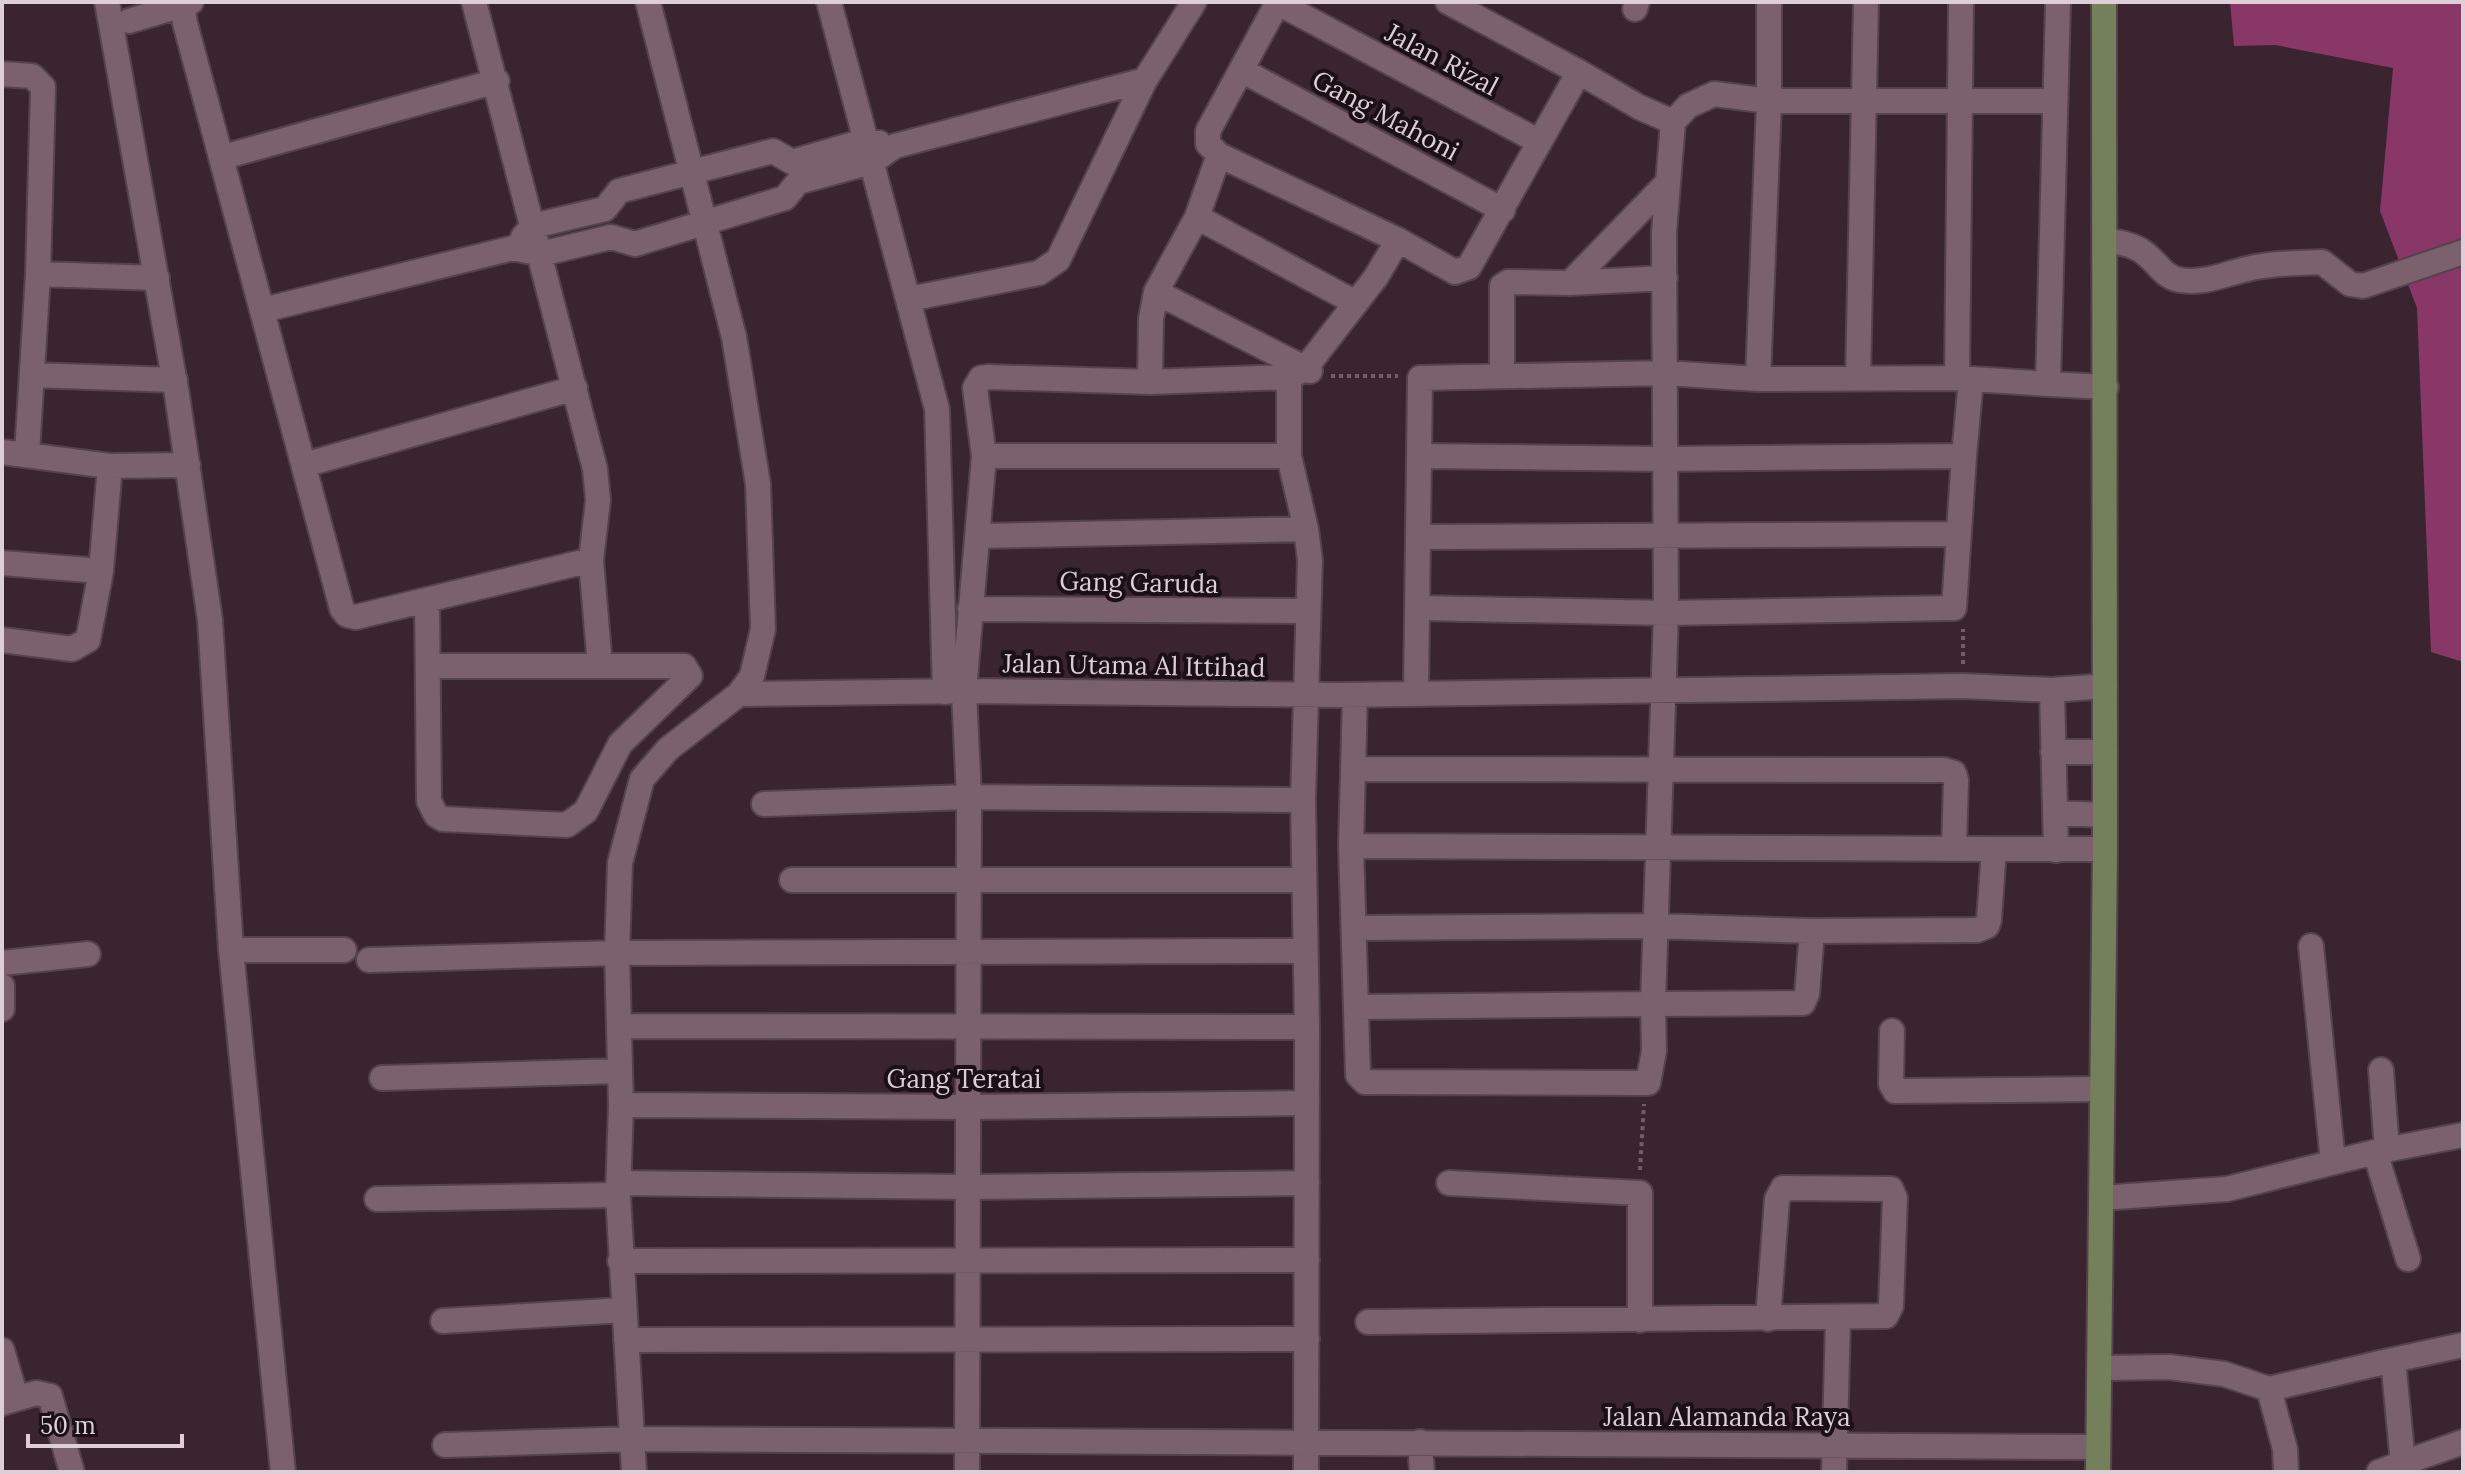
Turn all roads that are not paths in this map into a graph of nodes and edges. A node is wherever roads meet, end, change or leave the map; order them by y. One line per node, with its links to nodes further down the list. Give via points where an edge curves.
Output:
1 (107, 2): 44 (street)
2 (474, 2): 19 (street)
3 (648, 2): 30 (street)
4 (829, 2): 26 (street)
5 (1194, 2): 18 (street)
6 (1278, 2): 15 (street); 25 (street, Jalan Rizal)
7 (1448, 2): 16 (street)
8 (1769, 2): 22 (street)
9 (1866, 2): 21 (street)
10 (1961, 2): 20 (street)
11 (2058, 2): 23 (street)
12 (2104, 2): 39 (main road)
13 (187, 4): 14 (street); 28 (street)
14 (129, 21)
15 (1241, 70): 27 (street, via 1206,136); 33 (street, Gang Mahoni)
16 (1579, 72): 24 (street); 25 (street)
17 (2, 74): 43 (street, via 32,76 43,87)
18 (1145, 80): 26 (street); 48 (street, via 1058,260 1039,273)
19 (497, 81): 28 (street); 36 (street)
20 (1960, 98): 21 (street); 23 (street); 56 (street)
21 (1864, 99): 22 (street); 55 (street)
22 (1769, 101): 24 (street, via 1706,96); 57 (street)
23 (2055, 101): 60 (street)
24 (1668, 120): 31 (street)
25 (1538, 141): 33 (street)
26 (868, 151): 29 (street); 48 (street)
27 (1219, 155): 34 (street); 38 (street)
28 (223, 157): 50 (street)
29 (795, 172): 30 (street, via 773,151); 35 (street, via 785,198)
30 (693, 173): 32 (street, via 619,191); 35 (street)
31 (1666, 184): 45 (street); 46 (street)
32 (605, 209): 36 (street); 37 (street)
33 (1503, 210): 38 (street, via 1469,267 1460,273)
34 (1197, 217): 47 (street); 49 (street)
35 (706, 222): 37 (street, via 635,244); 94 (street, via 734,337 758,484 763,629 752,676)
36 (533, 226): 40 (street); 42 (street)
37 (611, 237): 42 (street)
38 (1398, 240): 49 (street)
39 (2107, 241): 41 (street, via 2138,246 2172,277 2189,281 2249,268 2322,262 2350,284 2363,286); 61 (main road)
40 (513, 248): 42 (street); 50 (street)
41 (2463, 252)
42 (541, 254): 62 (street)
43 (38, 274): 44 (street); 53 (street)
44 (157, 278): 58 (street)
45 (1665, 278): 46 (street); 52 (street)
46 (1570, 283): 54 (street, via 1502,286)
47 (1156, 292): 51 (street); 59 (street)
48 (909, 299): 92 (street, via 937,409)
49 (1356, 303): 51 (street)
50 (263, 310): 71 (street)
51 (1306, 373): 59 (street); 66 (street)
52 (1665, 373): 54 (street); 57 (street); 69 (street)
53 (32, 375): 58 (street); 64 (street)
54 (1502, 376): 67 (street, via 1420,378)
55 (1858, 378): 56 (street); 57 (street)
56 (1964, 378): 60 (street); 68 (street)
57 (1758, 379)
58 (175, 380): 70 (street)
59 (1150, 382): 65 (street, via 981,378 975,392)
60 (2048, 384): 61 (street)
61 (2106, 387): 89 (main road)
62 (575, 388): 71 (street); 78 (street, via 597,485)
63 (2, 452): 64 (street)
64 (27, 453): 72 (street)
65 (984, 456): 66 (street); 75 (street)
66 (1289, 456): 73 (street)
67 (1421, 456): 69 (street); 77 (street)
68 (1964, 456): 69 (street); 74 (street)
69 (1663, 459): 76 (street)
70 (188, 465): 72 (street); 119 (street, via 210,620)
71 (304, 465): 81 (street, via 347,615)
72 (110, 466): 80 (street)
73 (1306, 529): 75 (street); 84 (street)
74 (1959, 534): 76 (street); 85 (street, via 1954,608)
75 (978, 536): 83 (street)
76 (1665, 536): 77 (street); 85 (street)
77 (1419, 537): 82 (street)
78 (591, 560): 81 (street); 88 (street)
79 (2, 563): 80 (street)
80 (101, 571): 86 (street, via 91,634 84,645 72,649)
81 (427, 600): 87 (street)
82 (1420, 608): 85 (street); 93 (street)
83 (970, 609): 84 (street, Gang Garuda); 92 (street)
84 (1307, 611): 95 (street)
85 (1666, 613): 90 (street)
86 (2, 640)
87 (428, 666): 88 (street); 88 (street, via 429,801 436,815 567,825 586,811 620,744 689,679 684,666)
88 (600, 666)
89 (2105, 686): 91 (street, Jalan Utama Al Ittihad); 98 (main road)
90 (1664, 689): 91 (street, Jalan Utama Al Ittihad); 93 (street, Jalan Utama Al Ittihad); 100 (street)
91 (2052, 690): 97 (street)
92 (954, 691): 94 (street, Jalan Utama Al Ittihad); 95 (street, Jalan Utama Al Ittihad); 101 (street)
93 (1416, 692): 96 (street, Jalan Utama Al Ittihad)
94 (739, 694): 122 (street, via 668,749 642,779 620,863)
95 (1309, 695): 96 (street, Jalan Utama Al Ittihad); 102 (street)
96 (1348, 695): 99 (street)
97 (2053, 752): 98 (street); 104 (street)
98 (2105, 752): 105 (main road)
99 (1353, 769): 100 (street); 106 (street)
100 (1662, 771): 107 (street); 108 (street, via 1950,771 1956,780)
101 (969, 797): 102 (street); 103 (street); 112 (street)
102 (1303, 800): 114 (street)
103 (764, 804)
104 (2055, 813): 105 (street); 111 (street)
105 (2105, 815): 110 (main road)
106 (1351, 846): 107 (street); 116 (street)
107 (1659, 847): 108 (street); 115 (street)
108 (1954, 848): 109 (street)
109 (1994, 849): 111 (street); 117 (street, via 1989,920 1983,929)
110 (2105, 849): 111 (street); 138 (main road)
111 (2056, 850)
112 (968, 878): 113 (street); 114 (street); 124 (street)
113 (792, 880)
114 (1303, 880): 121 (street)
115 (1655, 926): 116 (street); 117 (street); 128 (street)
116 (1354, 928): 129 (street)
117 (1812, 931): 128 (street, via 1803,1003)
118 (2311, 946): 144 (street)
119 (231, 950): 120 (street); 180 (street)
120 (344, 950)
121 (1305, 951): 124 (street); 133 (street)
122 (617, 953): 124 (street); 125 (street); 131 (street)
123 (88, 954): 126 (street)
124 (969, 954): 132 (street)
125 (369, 960)
126 (2, 963)
127 (2, 986): 130 (street)
128 (1653, 1004): 129 (street); 129 (street, via 1648,1083 1365,1082 1358,1075)
129 (1357, 1007)
130 (2, 1009)
131 (619, 1026): 132 (street); 136 (street)
132 (969, 1026): 133 (street); 141 (street)
133 (1307, 1027): 139 (street)
134 (1892, 1031): 138 (street, via 1895,1091)
135 (2381, 1070): 143 (street)
136 (619, 1071): 137 (street); 140 (street)
137 (382, 1078)
138 (2102, 1089): 149 (main road)
139 (1307, 1103): 141 (street, Gang Teratai); 145 (street)
140 (621, 1105): 141 (street, Gang Teratai); 148 (street)
141 (969, 1107): 147 (street)
142 (2463, 1135): 143 (street)
143 (2381, 1151): 144 (street); 151 (street)
144 (2333, 1162): 149 (street, via 2227,1189)
145 (1307, 1183): 147 (street); 152 (street)
146 (1449, 1183): 158 (street, via 1640,1193)
147 (969, 1187): 148 (street); 154 (street)
148 (619, 1189): 150 (street); 153 (street)
149 (2102, 1198): 167 (main road)
150 (377, 1199)
151 (2408, 1259)
152 (1307, 1260): 154 (street); 162 (street)
153 (620, 1261): 154 (street); 155 (street)
154 (968, 1263): 161 (street)
155 (624, 1310): 159 (street); 163 (street)
156 (1768, 1319): 157 (street); 157 (street, via 1777,1199 1783,1188 1884,1186 1895,1198 1889,1312 1879,1318); 158 (street)
157 (1838, 1319): 175 (street)
158 (1640, 1320): 160 (street)
159 (443, 1321)
160 (1368, 1322)
161 (968, 1339): 162 (street); 163 (street); 171 (street)
162 (1307, 1339): 172 (street)
163 (626, 1340): 170 (street)
164 (2463, 1345): 166 (street)
165 (2, 1350): 169 (street)
166 (2393, 1360): 168 (street); 178 (street)
167 (2100, 1368): 168 (street, via 2169,1367 2224,1374); 177 (main road)
168 (2269, 1389): 187 (street)
169 (9, 1400): 179 (street, via 41,1393 52,1399)
170 (632, 1439): 171 (street, Jalan Alamanda Raya); 176 (street, Jalan Alamanda Raya); 181 (street)
171 (967, 1440): 172 (street, Jalan Alamanda Raya); 182 (street)
172 (1316, 1440): 173 (street, Jalan Alamanda Raya); 183 (street)
173 (1420, 1442): 175 (street, Jalan Alamanda Raya); 184 (street)
174 (2463, 1442): 178 (street)
175 (1834, 1444): 177 (street, Jalan Alamanda Raya); 185 (street)
176 (445, 1445)
177 (2098, 1447): 186 (main road)
178 (2403, 1463): 188 (street)
179 (72, 1472)
180 (283, 1472)
181 (634, 1472)
182 (967, 1472)
183 (1306, 1472)
184 (1422, 1472)
185 (1834, 1472)
186 (2098, 1472)
187 (2286, 1472)
188 (2379, 1472)

